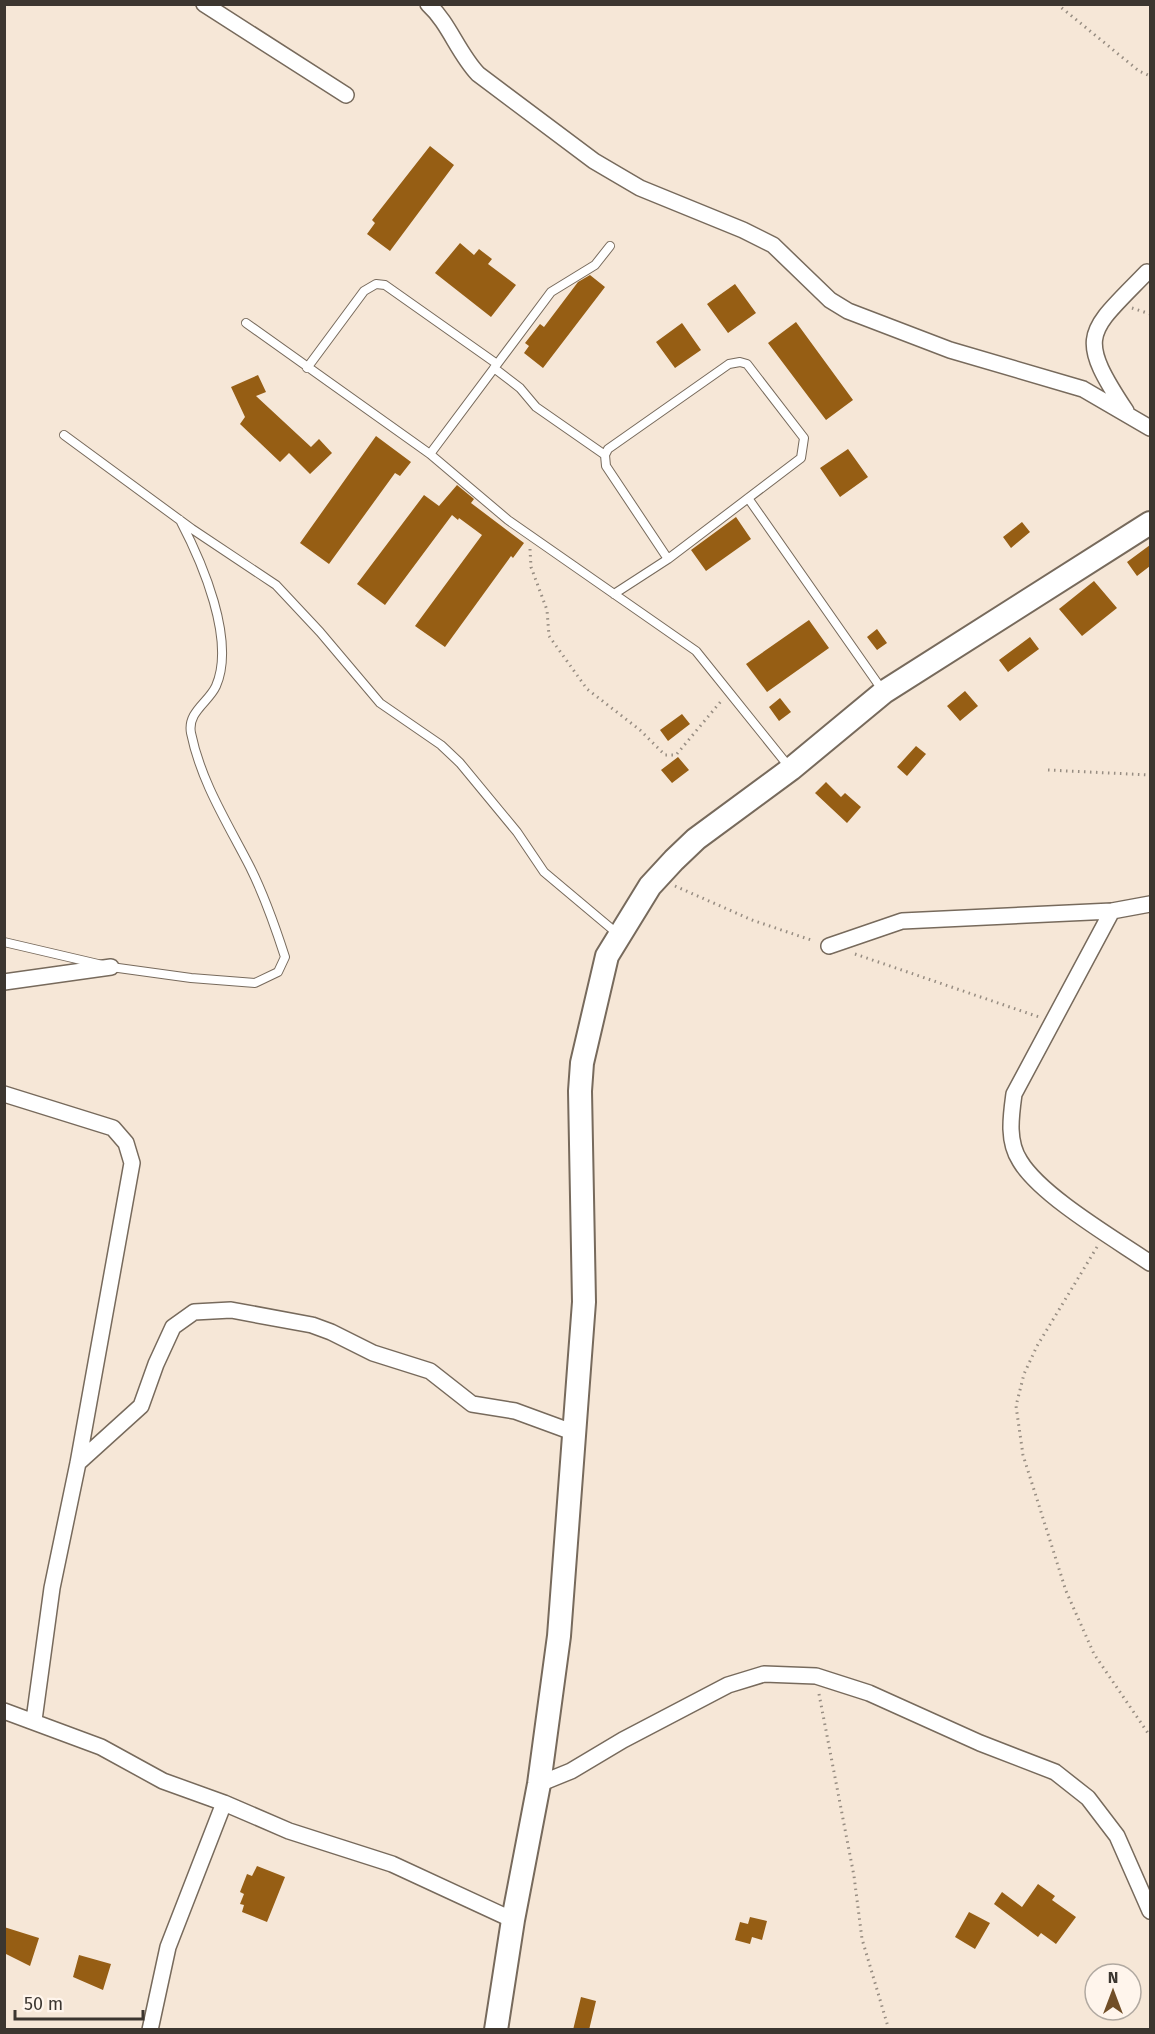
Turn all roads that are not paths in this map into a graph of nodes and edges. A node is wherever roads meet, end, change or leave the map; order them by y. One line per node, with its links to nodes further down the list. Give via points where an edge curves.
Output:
1 (204, 4): 3 (street)
2 (428, 4): 9 (street, via 478,74 594,161 640,188 773,244 830,300 848,311 950,350 1083,389)
3 (346, 95)
4 (610, 246): 7 (lane, via 595,265 551,292)
5 (1147, 272): 9 (street, via 1101,320 1094,335 1095,352 1105,379)
6 (246, 323): 8 (lane)
7 (496, 366): 8 (lane, via 385,285 376,284 364,291); 12 (lane); 13 (lane, via 536,407)
8 (307, 368): 12 (lane)
9 (1128, 414): 10 (street)
10 (1150, 428)
11 (64, 435): 15 (lane)
12 (430, 454): 18 (lane, via 508,520)
13 (605, 455): 14 (lane, via 608,449 729,364 747,364 804,438 801,458); 17 (lane, via 606,466)
14 (748, 498): 17 (lane); 19 (lane)
15 (180, 520): 23 (lane, via 276,585 380,704 441,745 460,763 517,832 544,872); 26 (lane, via 200,557 222,651 215,689 193,718 191,731 214,801 251,868 285,957 278,972 255,983)
16 (1150, 523): 19 (street)
17 (668, 559): 18 (lane)
18 (614, 594): 20 (lane, via 696,651)
19 (884, 692): 20 (street)
20 (791, 769): 23 (street, via 696,838 650,886)
21 (1150, 904): 22 (street)
22 (1112, 911): 25 (street, via 902,921); 29 (street, via 1014,1094 1012,1142 1031,1175 1080,1216)
23 (620, 936): 30 (street, via 607,956 582,1063 584,1302)
24 (4, 942): 26 (lane)
25 (829, 946)
26 (111, 967): 27 (street)
27 (4, 981)
28 (4, 1094): 31 (street, via 113,1128 126,1143 132,1163)
29 (1150, 1263)
30 (575, 1433): 31 (street, via 515,1411 472,1404 430,1371 373,1353 322,1329 231,1310 194,1312 173,1327 141,1406); 34 (street, via 559,1636)
31 (78, 1463): 33 (street, via 52,1588)
32 (4, 1711): 33 (street)
33 (33, 1720): 35 (street, via 101,1747 163,1781)
34 (539, 1784): 36 (street, via 571,1771 728,1685 764,1674 816,1676 869,1693 1055,1772 1088,1798 1117,1836); 37 (street)
35 (224, 1803): 37 (street, via 289,1831 392,1864); 38 (street, via 168,1947)
36 (1150, 1911)
37 (513, 1920): 39 (street)
38 (150, 2030)
39 (496, 2030)

